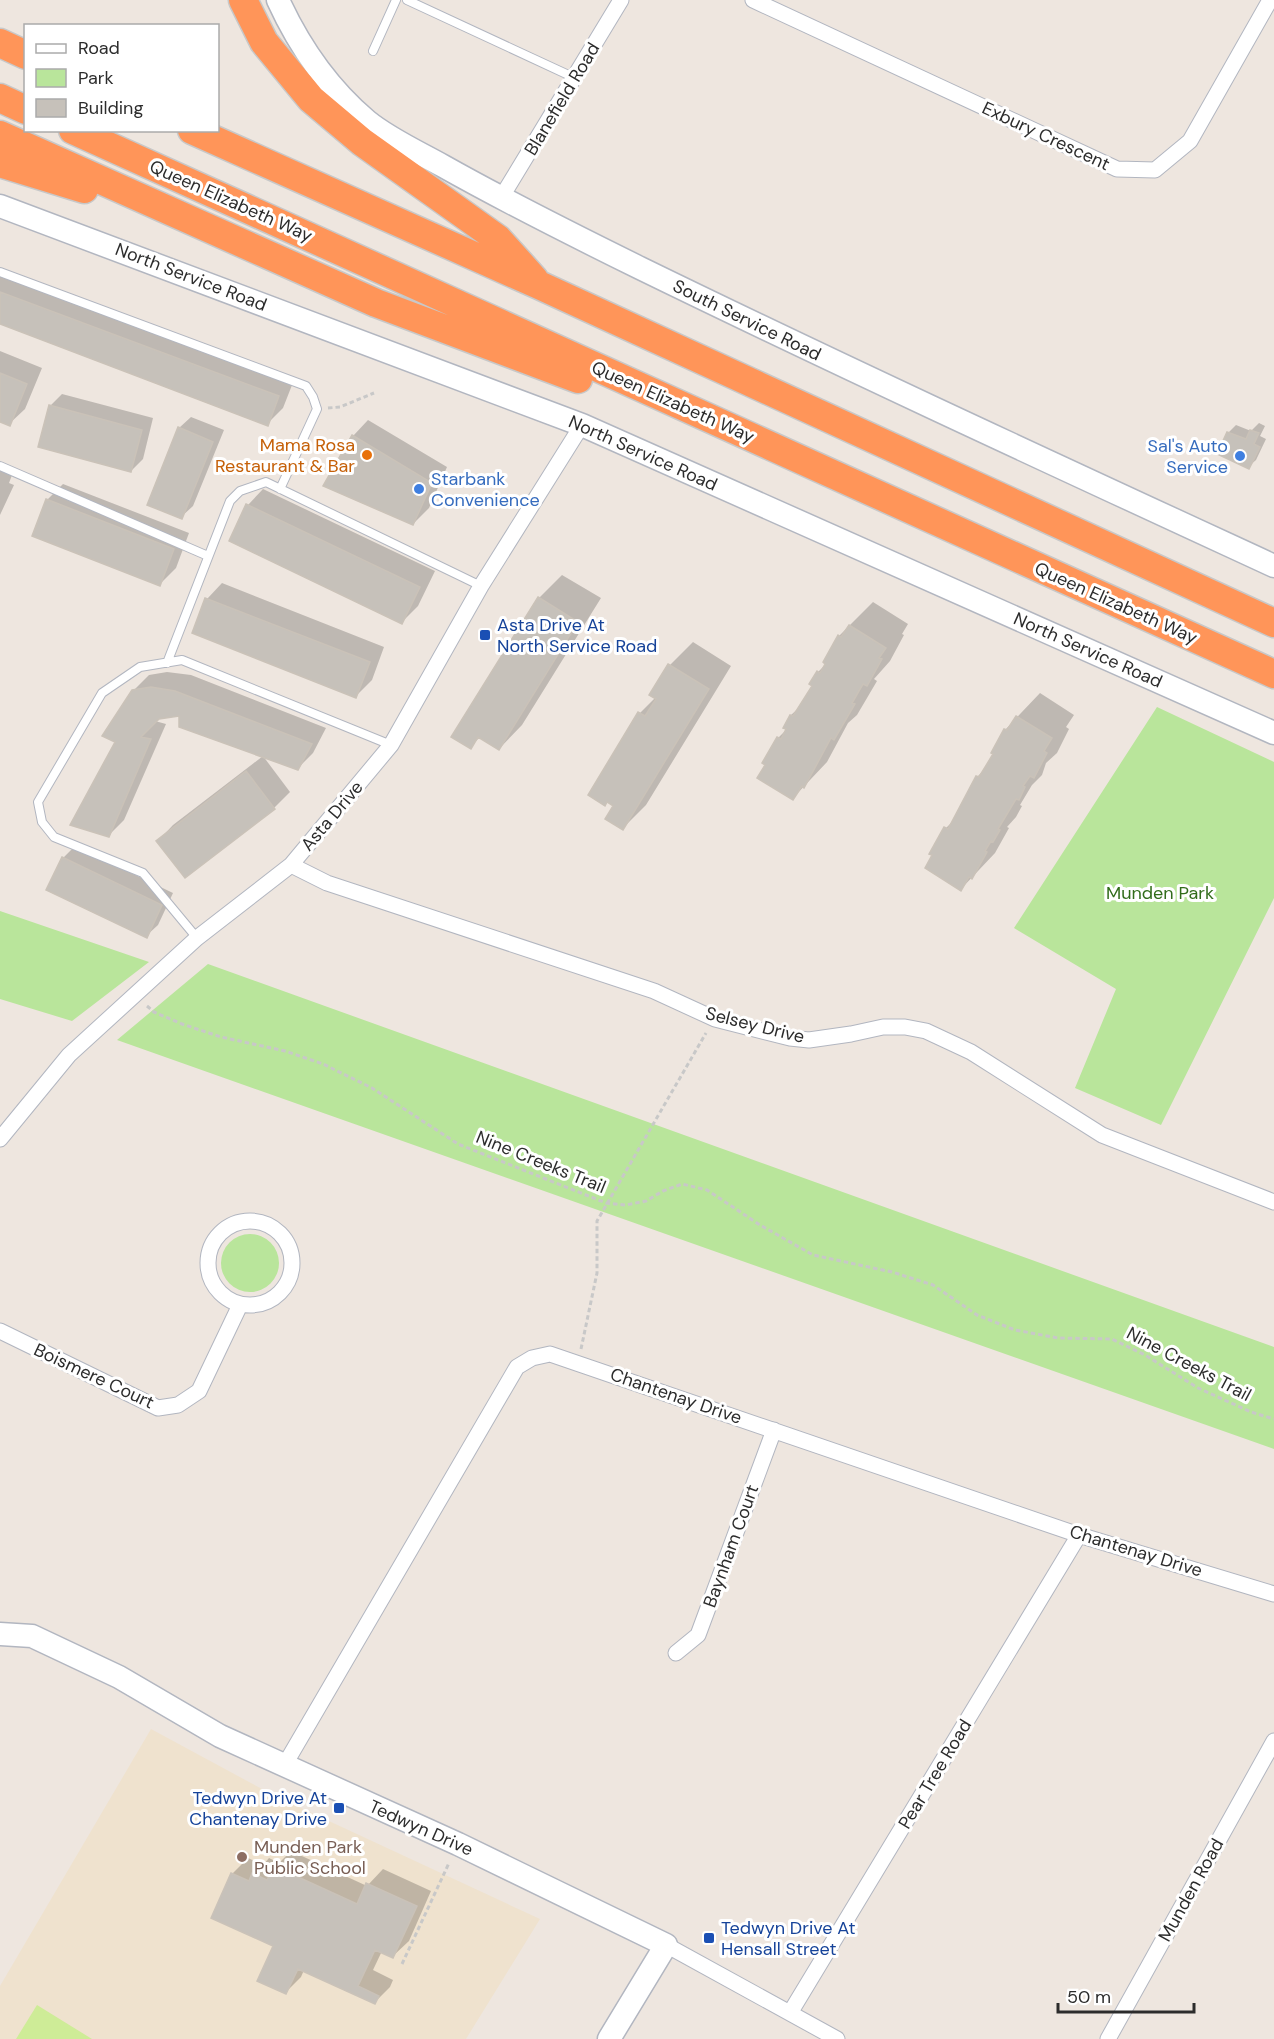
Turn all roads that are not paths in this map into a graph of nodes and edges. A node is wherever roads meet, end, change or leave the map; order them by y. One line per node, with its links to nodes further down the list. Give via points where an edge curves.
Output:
1 (243, 0): 22 (highway, via 264,42 311,99 362,142 498,239)
2 (278, 0): 18 (street, South Service Road, via 317,68 370,123)
3 (396, 0): 9 (lane)
4 (407, 0): 11 (lane)
5 (621, 0): 11 (street, Blanefield Road)
6 (753, 0): 7 (street, Exbury Crescent, via 1117,170 1155,170 1190,141)
7 (1270, 0)
8 (0, 43): 10 (highway)
9 (373, 51)
10 (24, 54)
11 (575, 78): 18 (street, Blanefield Road)
12 (0, 98): 13 (highway)
13 (24, 109)
14 (77, 132): 24 (highway, Queen Elizabeth Way)
15 (196, 132): 22 (highway)
16 (0, 135): 20 (highway)
17 (0, 163): 20 (highway)
18 (501, 198): 28 (street, South Service Road, via 800,346)
19 (0, 206): 23 (street, North Service Road)
20 (207, 228): 24 (highway, via 376,303 620,395)
21 (0, 272): 26 (lane, via 306,386 317,409)
22 (539, 285): 30 (highway)
23 (582, 425): 29 (street, Asta Drive); 33 (street, North Service Road)
24 (768, 445): 32 (highway, Queen Elizabeth Way)
25 (0, 466): 27 (lane)
26 (280, 489): 27 (lane, via 266,482 240,491 230,501); 29 (lane)
27 (208, 556): 31 (lane)
28 (1274, 566)
29 (481, 586): 34 (street, Asta Drive)
30 (1274, 622)
31 (167, 663): 34 (lane, via 182,660); 36 (lane, via 140,667 102,693 38,802 42,822 54,837 143,873)
32 (1274, 674)
33 (1274, 733)
34 (391, 745): 35 (street, Asta Drive)
35 (291, 865): 36 (street, Asta Drive); 38 (street, Selsey Drive, via 327,883 654,991 715,1019 809,1040 883,1027 926,1031 971,1052 1102,1135)
36 (197, 938): 37 (street, Asta Drive, via 69,1055)
37 (0, 1139)
38 (1272, 1196)
39 (240, 1305): 39 (street, via 255,1306 269,1301 289,1280 292,1266 284,1238 259,1222 240,1222 222,1231 208,1254 211,1280 228,1300); 40 (street, Boismere Court, via 199,1391 178,1405 158,1408)
40 (0, 1331)
41 (774, 1430): 42 (street, Chantenay Drive); 45 (street, Baynham Court, via 698,1635); 47 (street, Chantenay Drive, via 550,1354 517,1367)
42 (1079, 1534): 43 (street, Chantenay Drive); 49 (street, Pear Tree Road)
43 (1274, 1594)
44 (0, 1634): 47 (street, Tedwyn Drive, via 32,1636 119,1677 220,1736)
45 (676, 1653)
46 (1274, 1741): 52 (street, Munden Road)
47 (284, 1766): 48 (street, Tedwyn Drive, via 458,1844)
48 (666, 1946): 49 (street, Tedwyn Drive); 50 (street)
49 (790, 2013): 51 (street, Tedwyn Drive)
50 (609, 2039)
51 (837, 2039)
52 (1108, 2039)

